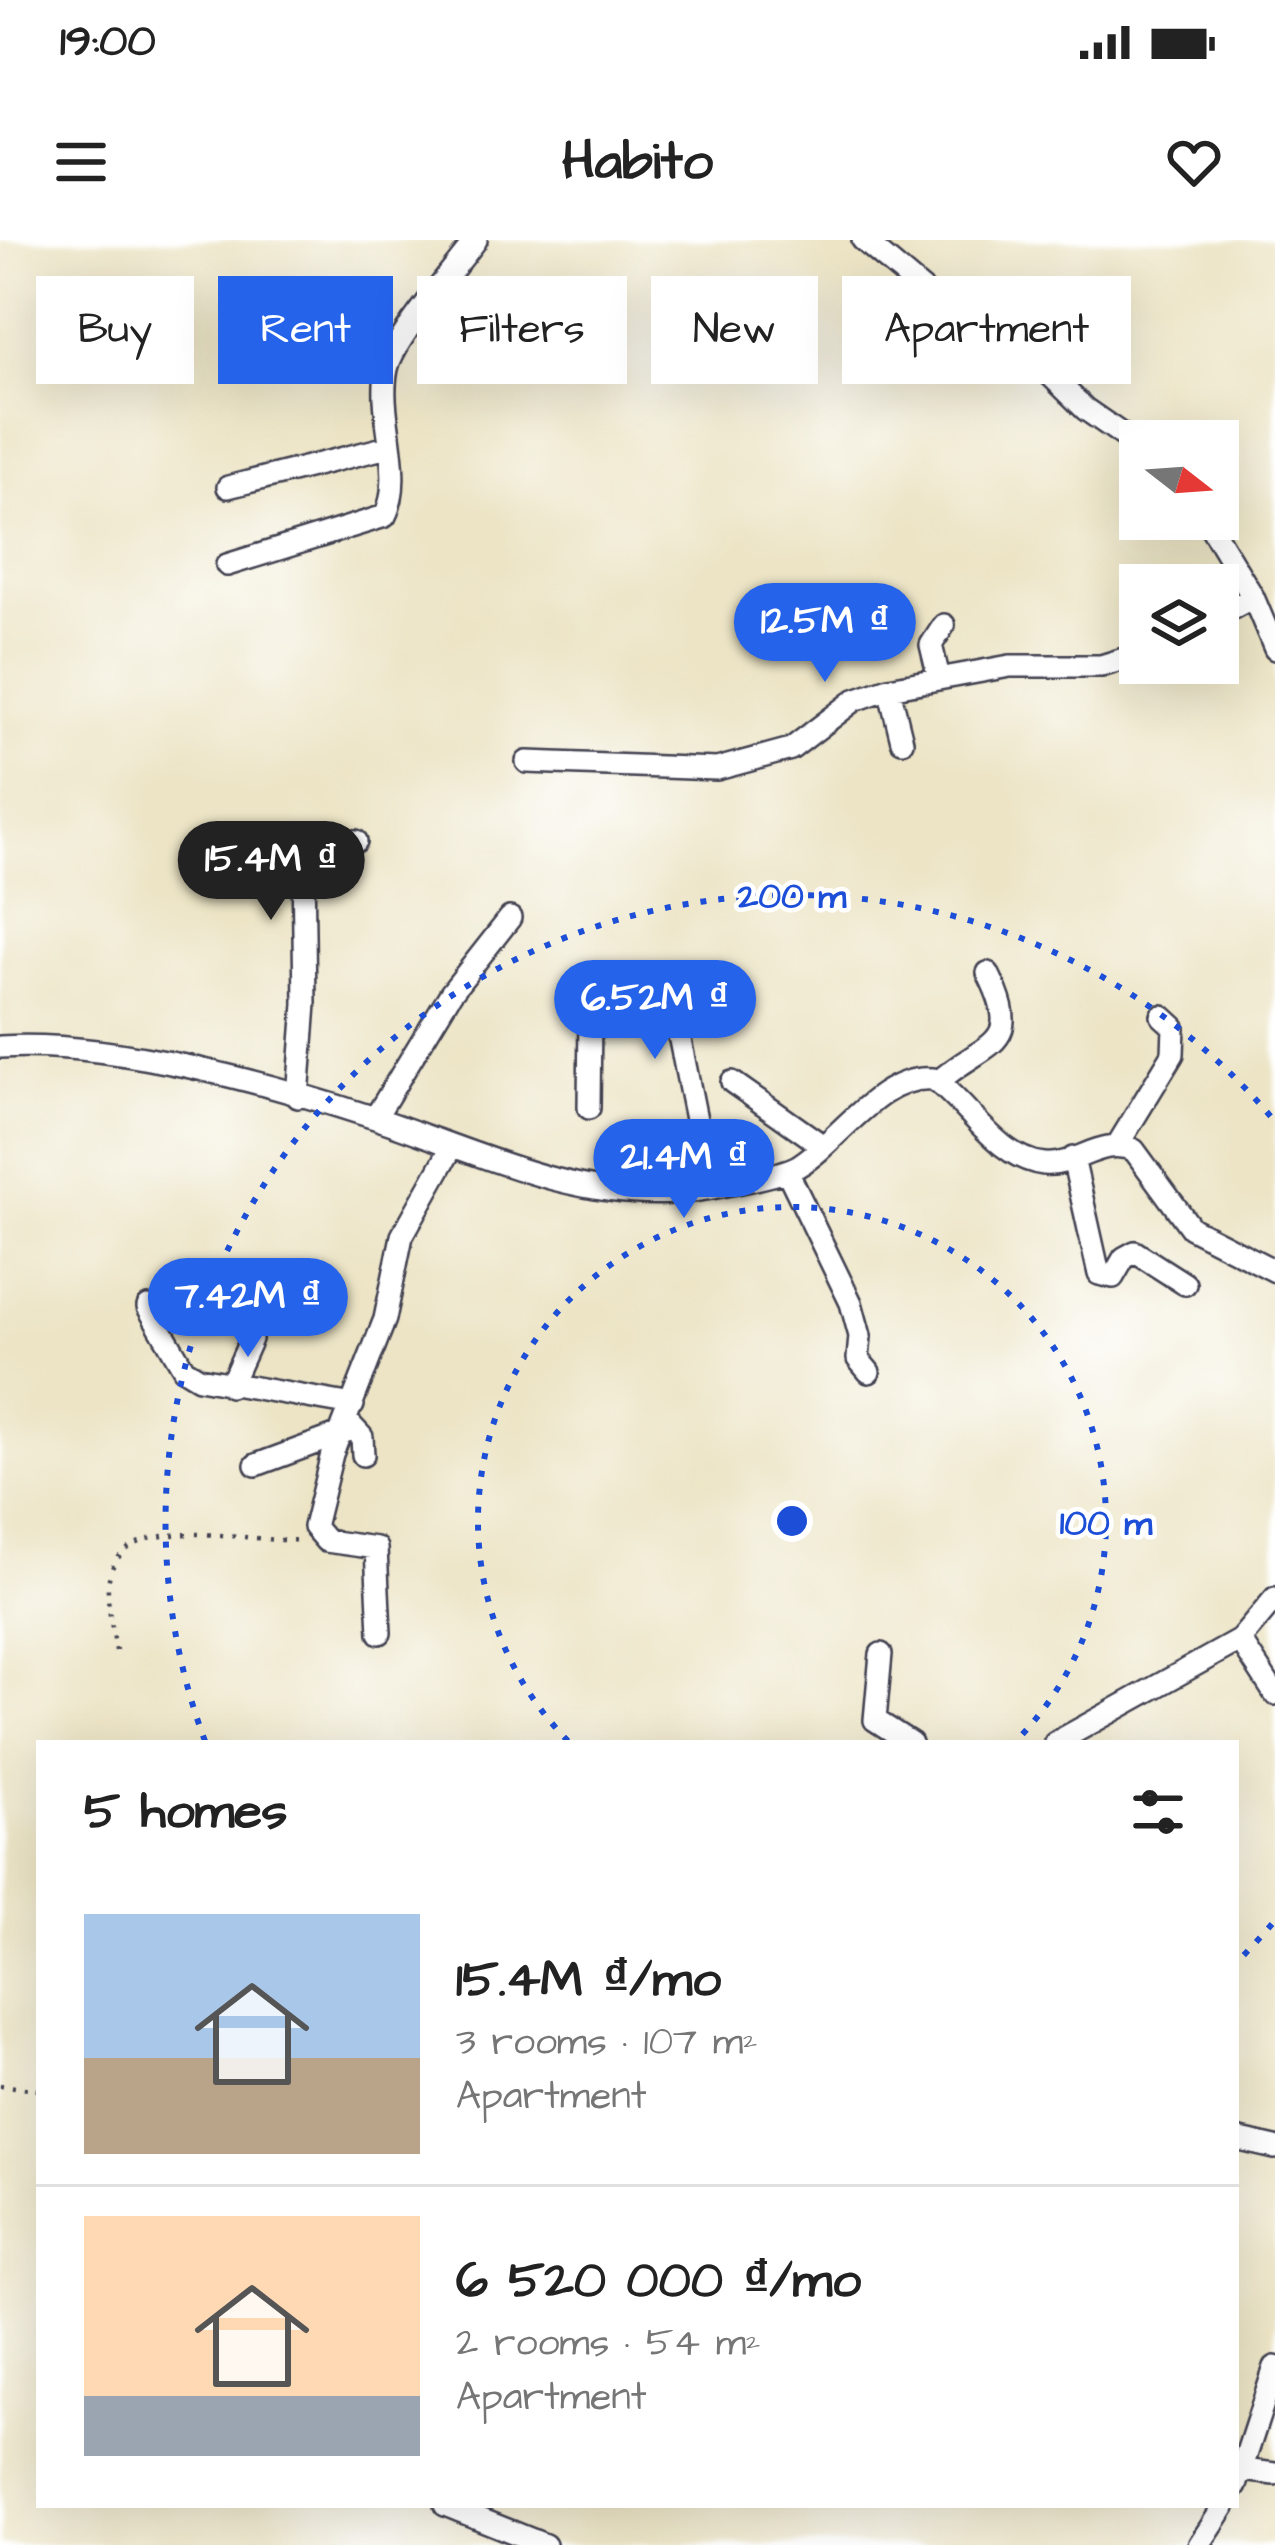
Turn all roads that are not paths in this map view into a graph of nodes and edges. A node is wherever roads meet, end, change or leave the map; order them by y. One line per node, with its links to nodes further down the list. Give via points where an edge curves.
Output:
1 (476, 240): 4 (street, via 388,364)
2 (862, 240): 3 (street, via 938,303 1035,360)
3 (1119, 432)
4 (388, 447): 5 (street); 7 (street, via 385,516)
5 (228, 488)
6 (1219, 540): 8 (street)
7 (227, 566)
8 (1253, 597): 9 (street); 11 (street)
9 (1239, 605)
10 (944, 625): 13 (street, via 931,645)
11 (1275, 650)
12 (1119, 660): 13 (street, via 1010,665)
13 (939, 678): 14 (street)
14 (890, 688): 15 (street); 16 (street, via 855,700 765,759 691,770)
15 (902, 742)
16 (527, 762)
17 (356, 841): 24 (street, via 318,841 303,864)
18 (510, 918): 26 (street, via 451,992)
19 (988, 973): 23 (street, via 1005,1029 987,1051)
20 (1162, 1016): 28 (street, via 1174,1027 1173,1054)
21 (0, 1047): 24 (street, via 94,1050)
22 (732, 1082): 27 (street)
23 (938, 1082): 27 (street, via 896,1087); 30 (street, via 1020,1157 1046,1164)
24 (298, 1097): 26 (street)
25 (589, 1108): 32 (street, via 590,1015 658,1007 680,1040)
26 (376, 1118): 29 (street)
27 (823, 1146): 31 (street)
28 (1117, 1146): 30 (street); 33 (street, via 1137,1154 1191,1228)
29 (452, 1147): 32 (street, via 571,1184 666,1193); 39 (street, via 402,1236 385,1319)
30 (1073, 1158): 34 (street, via 1099,1274 1113,1277 1135,1252)
31 (788, 1171): 32 (street); 37 (street, via 851,1303 858,1359)
32 (709, 1184)
33 (1275, 1271)
34 (1185, 1284)
35 (148, 1307): 38 (street, via 184,1369)
36 (251, 1339): 38 (street)
37 (868, 1372)
38 (230, 1386): 39 (street)
39 (348, 1420): 40 (street, via 365,1443); 41 (street); 43 (street, via 314,1527 326,1541 376,1548)
40 (363, 1455)
41 (256, 1465)
42 (1275, 1598): 44 (street)
43 (380, 1633)
44 (1240, 1640): 46 (street); 48 (street)
45 (881, 1654): 47 (street, via 875,1720)
46 (1275, 1694)
47 (906, 1740)
48 (1059, 1740)
49 (1239, 2140): 50 (street)
50 (1275, 2148)
51 (1275, 2367): 53 (street)
52 (1275, 2474): 53 (street)
53 (1240, 2478)
54 (452, 2508): 56 (street)
55 (1223, 2508): 57 (street)
56 (545, 2545)
57 (1198, 2545)

